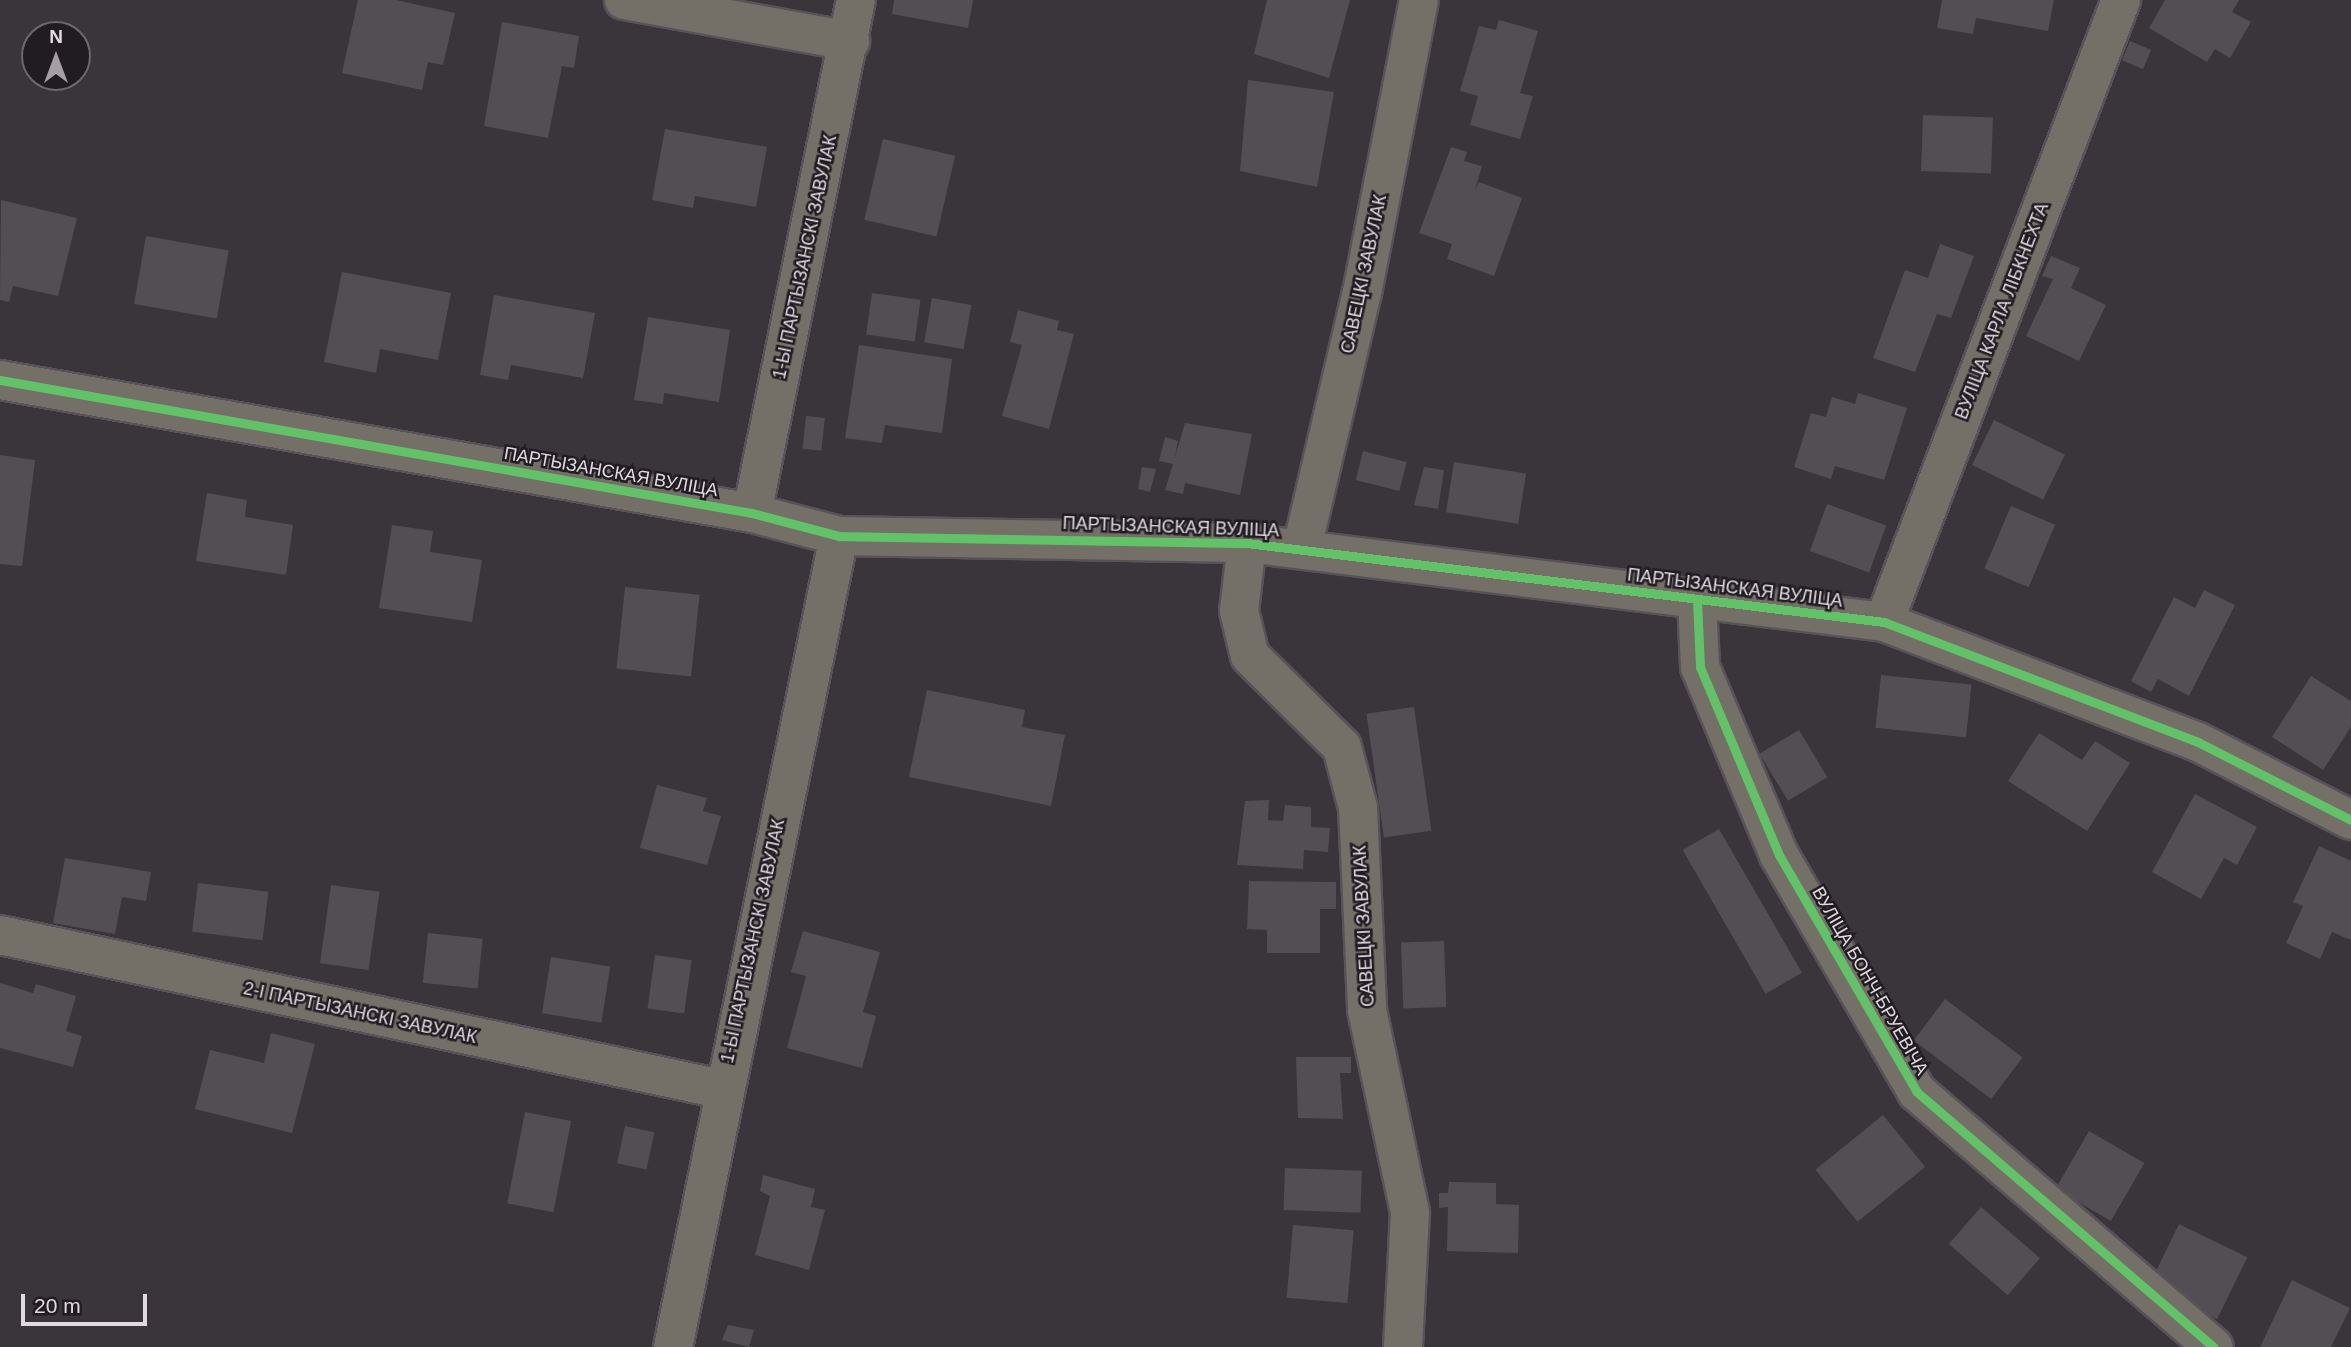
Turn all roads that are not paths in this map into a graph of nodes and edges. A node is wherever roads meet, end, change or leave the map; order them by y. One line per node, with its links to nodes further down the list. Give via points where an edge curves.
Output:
1 (624, 0): 5 (street)
2 (856, 0): 5 (street, 1-Ы ПАРТЫЗАНСКІ ЗАВУЛАК)
3 (1419, 0): 10 (street, САВЕЦКІ ЗАВУЛАК, via 1362,293)
4 (2121, 0): 12 (street, ВУЛІЦА КАРЛА ЛІБКНЕХТА)
5 (850, 41): 7 (street, 1-Ы ПАРТЫЗАНСКІ ЗАВУЛАК)
6 (0, 380): 7 (street, ПАРТЫЗАНСКАЯ ВУЛІЦА)
7 (752, 513): 8 (street, ПАРТЫЗАНСКАЯ ВУЛІЦА)
8 (839, 536): 9 (street, ПАРТЫЗАНСКАЯ ВУЛІЦА); 15 (street, 1-Ы ПАРТЫЗАНСКІ ЗАВУЛАК)
9 (1247, 543): 10 (street, ПАРТЫЗАНСКАЯ ВУЛІЦА); 17 (street, САВЕЦКІ ЗАВУЛАК, via 1239,611 1250,656 1342,747 1358,808 1367,1010 1410,1213)
10 (1302, 548): 11 (street, ПАРТЫЗАНСКАЯ ВУЛІЦА)
11 (1697, 600): 12 (street, ПАРТЫЗАНСКАЯ ВУЛІЦА); 18 (street, ВУЛІЦА БОНЧ-БРУЕВІЧА, via 1700,667 1779,855 1917,1092)
12 (1884, 622): 13 (street, ПАРТЫЗАНСКАЯ ВУЛІЦА, via 2198,742)
13 (2351, 820)
14 (0, 935): 15 (street, 2-І ПАРТЫЗАНСКІ ЗАВУЛАК)
15 (722, 1089): 16 (street, 1-Ы ПАРТЫЗАНСКІ ЗАВУЛАК)
16 (673, 1347)
17 (1403, 1347)
18 (2213, 1347)

